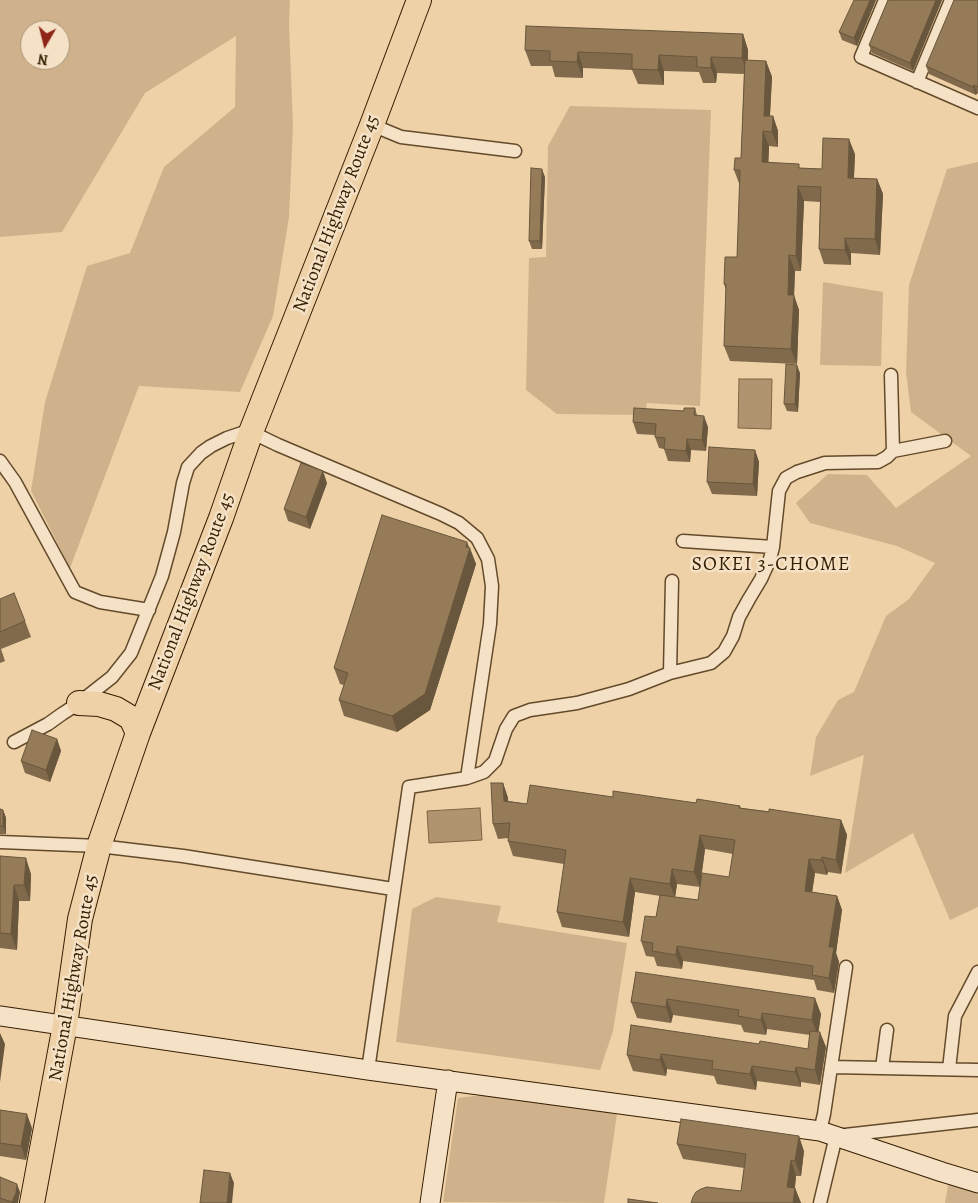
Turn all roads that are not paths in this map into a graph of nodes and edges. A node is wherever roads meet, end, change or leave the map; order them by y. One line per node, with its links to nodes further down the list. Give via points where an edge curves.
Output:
1 (419, 0): 6 (highway, National Highway Route 45)
2 (885, 0): 4 (street, via 861,57)
3 (951, 0): 4 (street)
4 (917, 82): 5 (street)
5 (977, 105)
6 (372, 124): 7 (street, via 402,137); 9 (highway, National Highway Route 45)
7 (515, 151)
8 (890, 375): 11 (street)
9 (251, 432): 16 (street, via 212,446 188,467 174,532); 19 (highway, National Highway Route 45); 21 (street, via 441,514 477,538 488,559 492,586 490,624)
10 (945, 441): 11 (street)
11 (893, 451): 14 (street, via 878,462 825,463 786,478 779,491)
12 (0, 461): 16 (street, via 15,482 75,592 100,602)
13 (683, 541): 14 (street)
14 (772, 547): 17 (street, via 761,579 724,652 710,663)
15 (672, 582): 17 (street)
16 (149, 610): 18 (street, via 131,653 112,677)
17 (670, 672): 21 (street, via 605,696 514,716 495,761 484,772)
18 (79, 703): 19 (highway, via 116,709 131,718); 20 (street)
19 (138, 733): 23 (highway, National Highway Route 45)
20 (14, 742)
21 (467, 778): 24 (street, via 409,787)
22 (0, 842): 23 (street)
23 (100, 846): 24 (street); 28 (highway, National Highway Route 45, via 80,919)
24 (393, 889): 33 (street)
25 (846, 967): 30 (street)
26 (978, 972): 32 (street, via 955,1016)
27 (0, 1016): 28 (street)
28 (64, 1025): 33 (street); 39 (highway, National Highway Route 45)
29 (887, 1030): 31 (street)
30 (832, 1067): 31 (street); 37 (street, via 824,1114)
31 (882, 1068): 32 (street)
32 (949, 1069): 34 (street)
33 (368, 1070): 35 (street)
34 (978, 1070)
35 (448, 1080): 37 (street); 40 (street)
36 (978, 1120): 37 (street)
37 (828, 1133): 38 (street); 41 (street)
38 (978, 1183)
39 (32, 1203)
40 (430, 1203)
41 (820, 1203)

